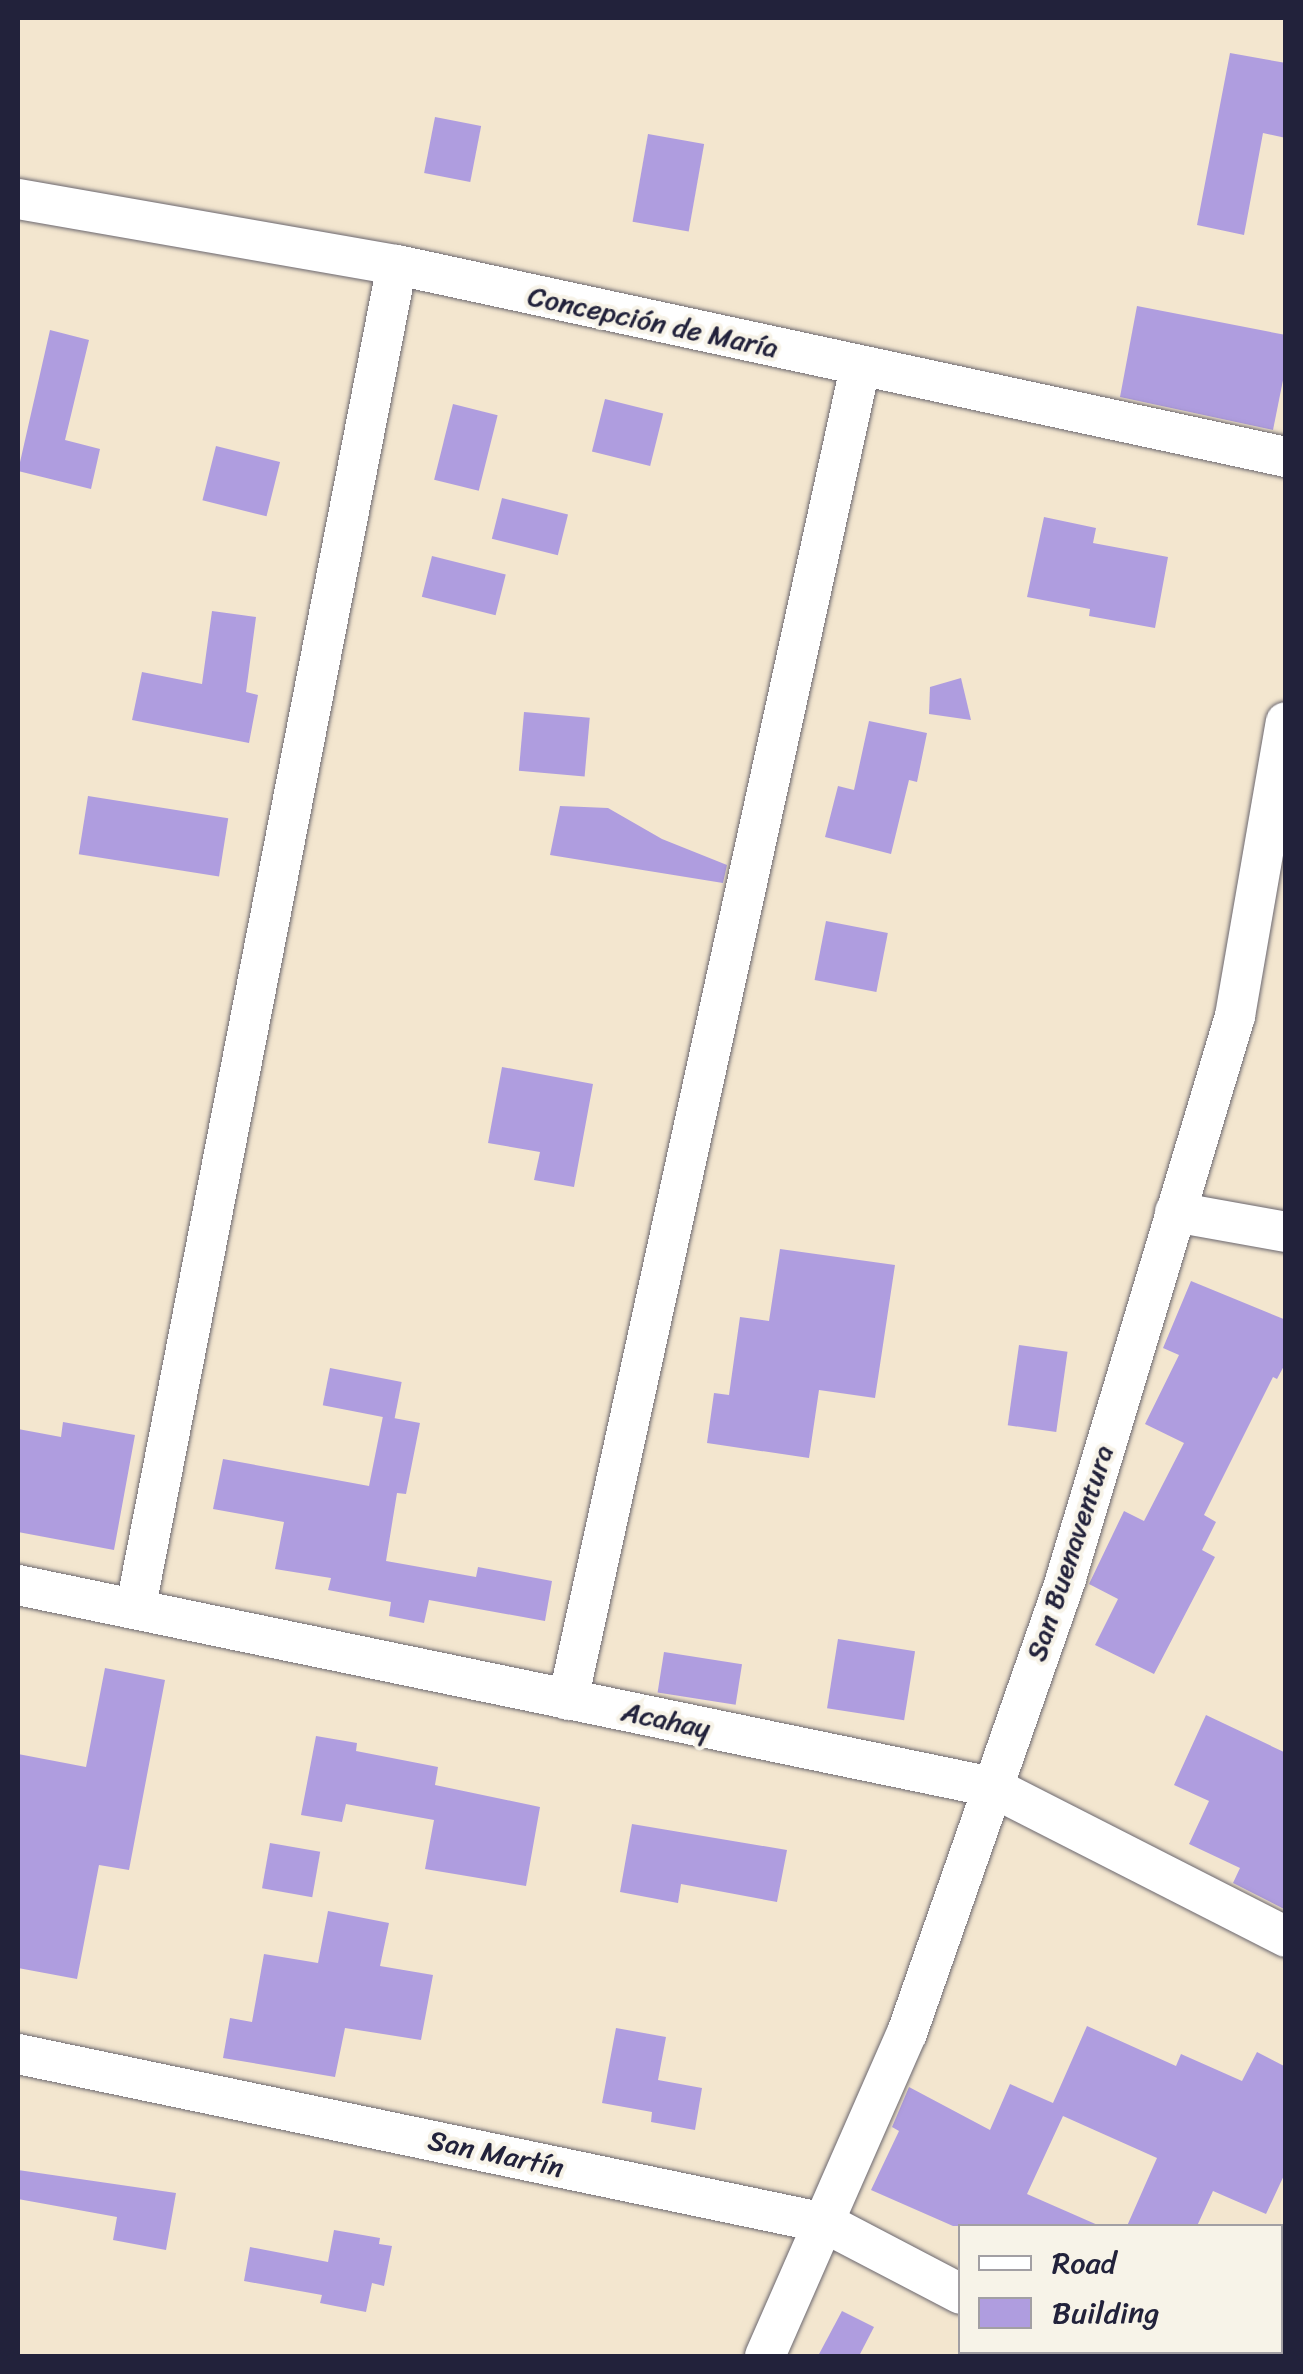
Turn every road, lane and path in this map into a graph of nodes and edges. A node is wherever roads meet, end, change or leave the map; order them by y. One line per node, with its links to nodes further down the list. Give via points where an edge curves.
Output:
1 (18, 198): 2 (street, Concepción de María)
2 (396, 265): 3 (street, Concepción de María); 9 (street)
3 (860, 368): 4 (street, Concepción de María); 10 (street)
4 (1286, 458)
5 (1286, 722): 6 (street, San Buenaventura, via 1234,1016)
6 (1176, 1212): 7 (street); 11 (street, San Buenaventura, via 1066,1578)
7 (1286, 1232)
8 (18, 1585): 9 (street, Acahay)
9 (136, 1606): 10 (street, Acahay)
10 (568, 1700): 11 (street, Acahay)
11 (992, 1788): 12 (street, Acahay); 14 (street, San Buenaventura, via 907,2033)
12 (1286, 1937)
13 (18, 2054): 14 (street, San Martín)
14 (826, 2223): 15 (street, San Martín); 16 (street, San Buenaventura)
15 (958, 2293)
16 (765, 2356)

